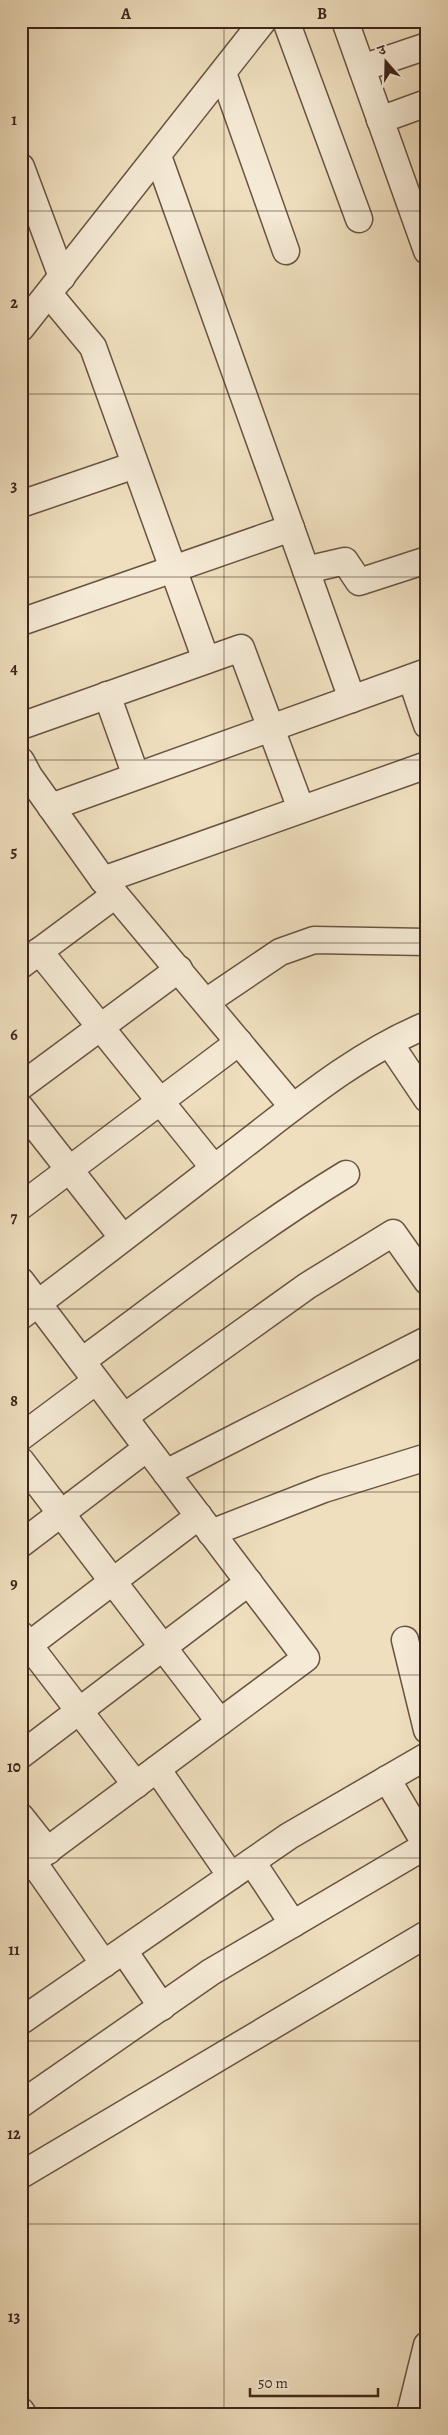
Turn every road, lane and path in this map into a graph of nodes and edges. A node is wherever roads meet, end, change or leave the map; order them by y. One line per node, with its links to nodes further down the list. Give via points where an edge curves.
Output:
1 (262, 21): 6 (street)
2 (286, 21): 12 (street)
3 (345, 21): 5 (street)
4 (427, 46): 5 (street)
5 (362, 68): 8 (street)
6 (223, 73): 9 (street); 13 (street)
7 (427, 103): 8 (street)
8 (380, 120): 11 (street)
9 (158, 156): 15 (street); 19 (street)
10 (21, 167): 15 (street)
11 (420, 209): 14 (street)
12 (359, 220)
13 (286, 251)
14 (427, 251)
15 (56, 285): 16 (street); 17 (street, via 93,347)
16 (21, 328)
17 (135, 464): 18 (street); 21 (street)
18 (21, 504)
19 (291, 528): 21 (street); 22 (street)
20 (427, 560): 22 (street, via 360,582 345,561)
21 (173, 569): 23 (street); 24 (street)
22 (306, 570): 27 (street)
23 (21, 622)
24 (206, 660): 26 (street); 30 (street, via 241,648)
25 (419, 675): 27 (street); 28 (street)
26 (107, 695): 29 (street); 33 (street)
27 (352, 698): 30 (street)
28 (427, 725)
29 (21, 726)
30 (271, 728): 33 (street); 35 (street)
31 (21, 761): 34 (street)
32 (427, 764): 35 (street)
33 (136, 776): 34 (street)
34 (51, 807): 36 (street)
35 (302, 809): 36 (street)
36 (109, 887): 38 (street); 39 (street)
37 (427, 942): 40 (street, via 314,940 280,952)
38 (30, 958): 42 (street)
39 (179, 969): 40 (street); 42 (street)
40 (206, 1002): 43 (street)
41 (427, 1025): 44 (street)
42 (101, 1027): 45 (street); 47 (street)
43 (239, 1042): 47 (street); 48 (street)
44 (390, 1044): 46 (street); 48 (street)
45 (21, 1086)
46 (427, 1099)
47 (160, 1101): 50 (street); 51 (street)
48 (293, 1107): 50 (street)
49 (21, 1108): 51 (street)
50 (214, 1168): 54 (street)
51 (69, 1170): 53 (street); 54 (street)
52 (346, 1174): 59 (street, via 237,1247)
53 (21, 1206)
54 (123, 1238): 57 (street)
55 (21, 1281): 57 (street)
56 (427, 1281): 60 (street, via 393,1233 307,1286)
57 (30, 1310): 59 (street)
58 (427, 1340): 65 (street)
59 (89, 1371): 60 (street); 61 (street)
60 (124, 1417): 62 (street)
61 (21, 1437)
62 (147, 1448): 65 (street); 66 (street)
63 (427, 1457): 67 (street)
64 (21, 1461): 66 (street)
65 (166, 1473): 67 (street)
66 (61, 1513): 68 (street); 69 (street)
67 (205, 1525): 69 (street); 70 (street)
68 (21, 1544)
69 (113, 1581): 72 (street); 73 (street)
70 (248, 1582): 73 (street); 75 (street, via 306,1658)
71 (405, 1640): 76 (street)
72 (24, 1644): 74 (street)
73 (163, 1647): 74 (street); 75 (street)
74 (79, 1711): 77 (street); 81 (street)
75 (220, 1722): 79 (street)
76 (427, 1730)
77 (21, 1755)
78 (427, 1756): 80 (street)
79 (157, 1769): 81 (street); 86 (street)
80 (387, 1779): 83 (street); 85 (street, via 289,1836)
81 (136, 1784): 84 (street)
82 (21, 1817): 84 (street)
83 (426, 1845): 87 (street)
84 (34, 1861): 89 (street)
85 (252, 1862): 86 (street); 87 (street)
86 (231, 1876): 89 (street)
87 (293, 1924): 90 (street, via 211,1972)
88 (427, 1934): 93 (street)
89 (114, 1958): 90 (street); 91 (street)
90 (162, 2006): 92 (street)
91 (21, 2021)
92 (21, 2104)
93 (21, 2175)
94 (427, 2345): 97 (street)
95 (21, 2411): 96 (street)
96 (24, 2414)
97 (410, 2414)

